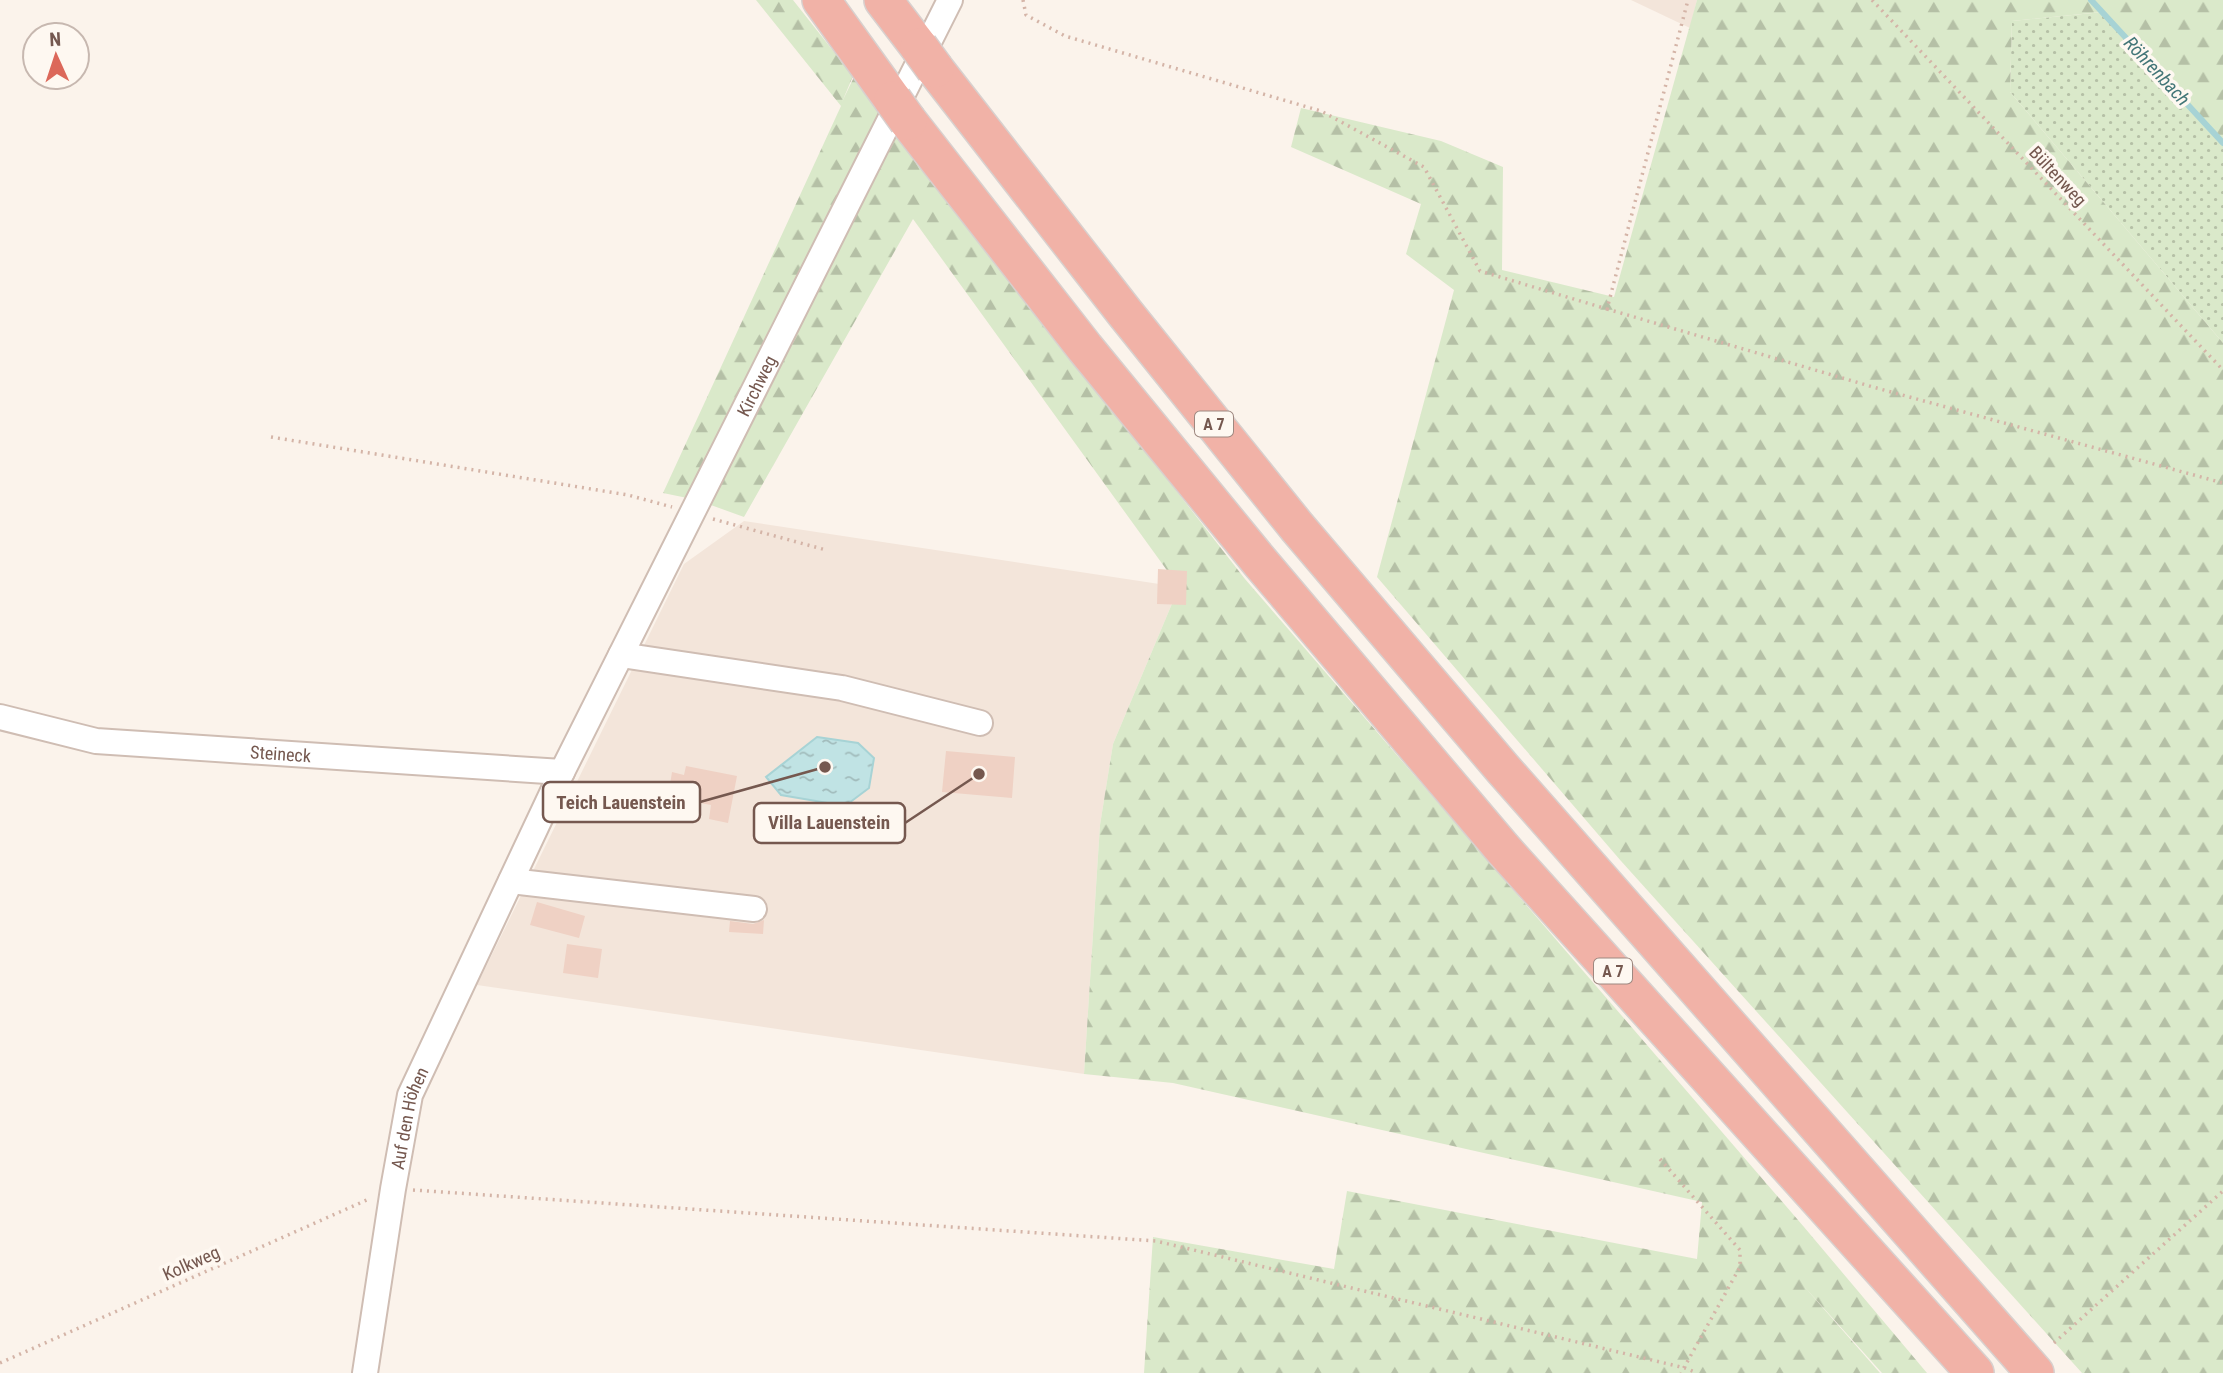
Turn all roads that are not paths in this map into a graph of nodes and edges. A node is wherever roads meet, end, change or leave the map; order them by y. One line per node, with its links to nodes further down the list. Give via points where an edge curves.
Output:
1 (821, 0): 12 (highway, A 7, via 900,110 1224,519 1503,849)
2 (883, 0): 10 (highway, A 7, via 1297,527 1512,780)
3 (950, 0): 4 (street, Kirchweg)
4 (621, 655): 6 (street, via 842,688); 7 (street, Kirchweg)
5 (0, 717): 7 (street, Steineck, via 96,741)
6 (980, 723)
7 (562, 772): 8 (street, Auf den Höhen)
8 (511, 881): 9 (street); 11 (street, Auf den Höhen, via 410,1095)
9 (754, 909)
10 (2044, 1358)
11 (365, 1373)
12 (1975, 1373)

